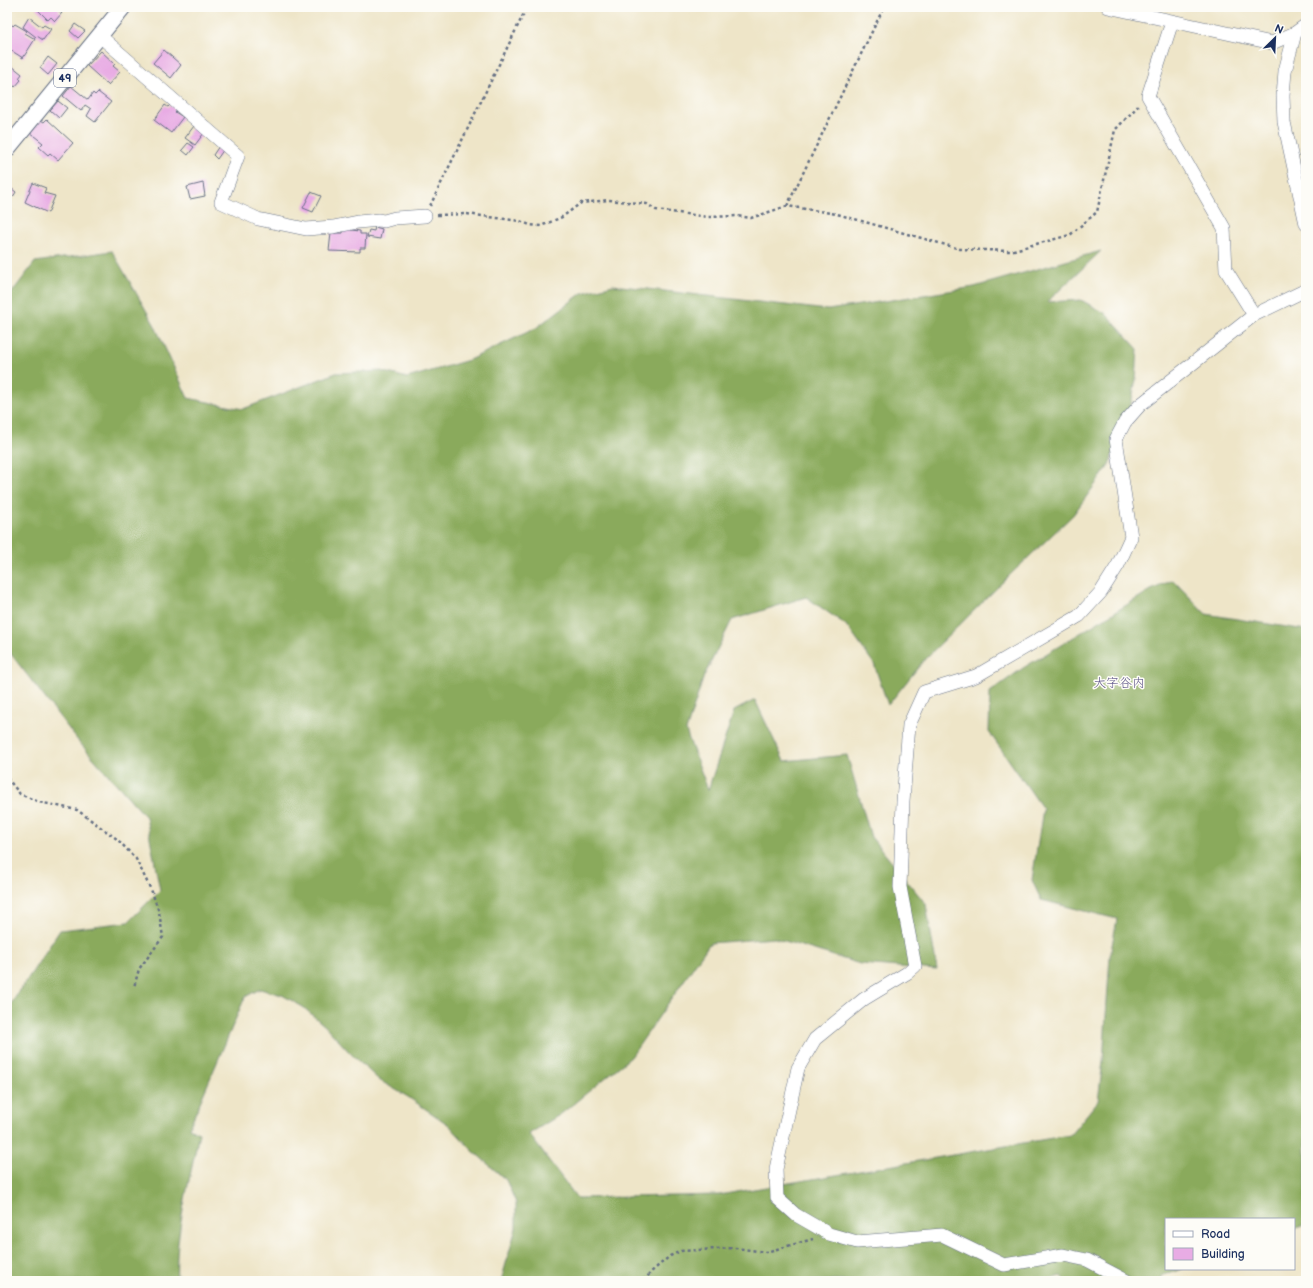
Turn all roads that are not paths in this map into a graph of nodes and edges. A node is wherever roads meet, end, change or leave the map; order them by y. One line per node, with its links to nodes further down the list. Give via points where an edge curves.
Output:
1 (123, 7): 6 (main road, 49)
2 (1108, 7): 3 (street)
3 (1172, 22): 5 (street, via 1272,43); 11 (street, via 1148,96 1224,228 1226,270)
4 (1306, 25): 5 (street)
5 (1295, 33): 9 (street, via 1285,71 1284,122)
6 (100, 36): 7 (main road, 49); 8 (street, via 238,156 221,202 258,219 306,229)
7 (7, 149)
8 (425, 216)
9 (1306, 224)
10 (1306, 290): 11 (street)
11 (1254, 315): 12 (street, via 1140,405 1125,422 1116,439 1131,537 1101,592 1079,616 976,676 924,692 909,725 900,887 915,966 864,999 815,1038 798,1068 776,1169 777,1198 796,1215 829,1234 857,1242 942,1235 1004,1265 1063,1255 1087,1260)
12 (1127, 1281)

